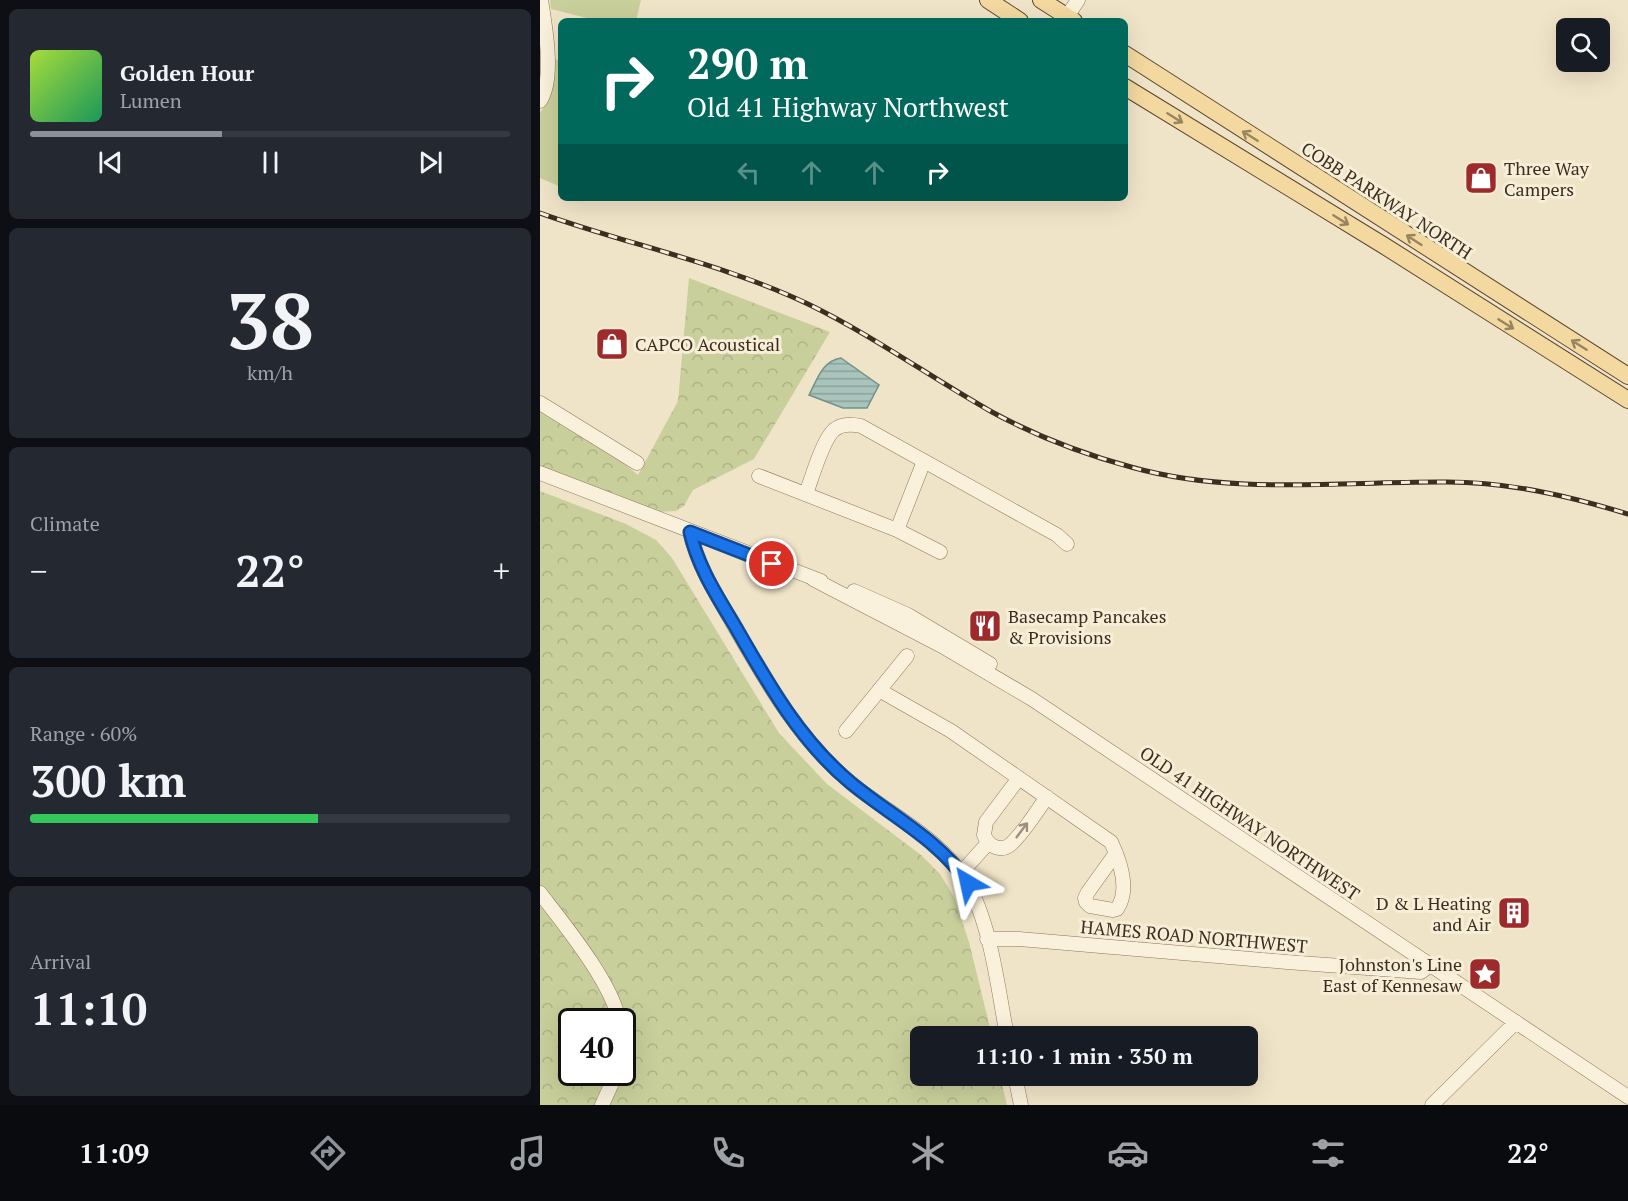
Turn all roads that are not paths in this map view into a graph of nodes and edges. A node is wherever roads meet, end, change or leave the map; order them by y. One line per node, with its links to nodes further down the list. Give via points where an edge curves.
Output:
1 (541, 0): 10 (street, via 548,60)
2 (987, 0): 5 (main road)
3 (1041, 0): 6 (main road)
4 (1078, 0): 7 (street)
5 (1015, 18)
6 (1067, 18)
7 (1069, 18)
8 (1128, 56): 11 (main road, COBB PARKWAY NORTH, one-way to 8)
9 (1128, 89): 12 (main road, one-way to 12)
10 (540, 101)
11 (1628, 376)
12 (1628, 400)
13 (540, 403): 15 (street)
14 (924, 461): 18 (street, via 861,426 840,426 830,434); 19 (street); 21 (street, via 1057,534)
15 (637, 463)
16 (540, 473): 20 (street, OLD 41 HIGHWAY NORTHWEST)
17 (759, 476): 18 (street)
18 (806, 494): 19 (street)
19 (897, 530): 22 (street)
20 (690, 532): 30 (street, via 702,570 768,684 807,738 851,783 925,836); 33 (street, OLD 41 HIGHWAY NORTHWEST, via 868,596 980,657 1032,699)
21 (1067, 544)
22 (940, 552)
23 (907, 656): 24 (street)
24 (879, 690): 25 (street); 26 (street, via 951,731)
25 (846, 731)
26 (1019, 778): 27 (street); 28 (street, via 986,822 984,835)
27 (1047, 797): 28 (street, one-way to 27, via 1000,848 1011,844); 29 (street, via 1103,835)
28 (988, 843): 30 (street)
29 (1116, 854)
30 (961, 873): 32 (street, via 976,899)
31 (540, 893): 34 (street, via 596,969)
32 (987, 939): 33 (street, HAMES ROAD NORTHWEST, via 1421,972); 36 (street)
33 (1430, 965): 35 (street, OLD 41 HIGHWAY NORTHWEST)
34 (616, 1008)
35 (1516, 1022): 39 (street, OLD 41 HIGHWAY NORTHWEST); 42 (street)
36 (1005, 1026)
37 (611, 1086): 40 (street)
38 (1017, 1086): 41 (street)
39 (1628, 1098)
40 (602, 1105)
41 (1021, 1105)
42 (1432, 1105)

